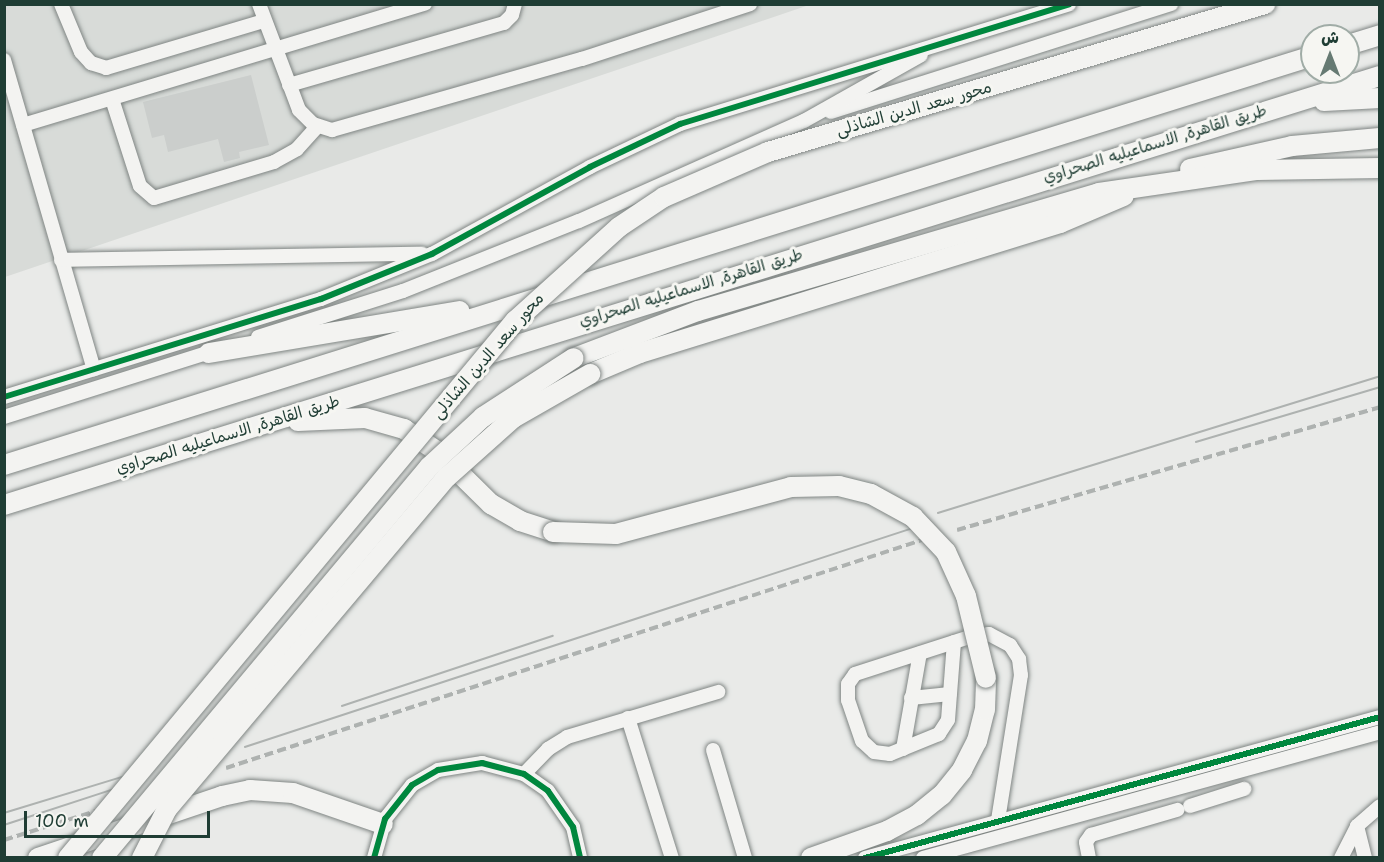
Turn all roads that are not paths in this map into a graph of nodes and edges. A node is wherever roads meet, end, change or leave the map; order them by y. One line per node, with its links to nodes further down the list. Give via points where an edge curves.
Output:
1 (62, 4): 9 (street, via 86,58 106,68)
2 (259, 4): 9 (street)
3 (515, 4): 17 (street, via 504,23)
4 (750, 4): 23 (street, via 342,129)
5 (1070, 4): 11 (street)
6 (1171, 4): 21 (street)
7 (1265, 4): 62 (highway, محور سعد الدين الشاذلى, bridge, via 768,152 664,196 619,227 515,321)
8 (416, 6): 13 (street)
9 (264, 21): 13 (street)
10 (1380, 35): 12 (highway)
11 (947, 41): 21 (street); 27 (street, via 680,124 590,167)
12 (1360, 41)
13 (275, 50): 17 (street); 19 (street)
14 (4, 60): 22 (street)
15 (1300, 60): 29 (highway)
16 (1380, 75): 20 (highway, طريق القاهرة, الاسماعيليه الصحراوي)
17 (289, 85): 23 (street, via 299,110)
18 (1380, 98): 20 (highway)
19 (112, 99): 22 (street); 23 (street, via 140,186 154,198 274,162 297,149)
20 (1276, 106): 34 (highway, طريق القاهرة, الاسماعيليه الصحراوي)
21 (804, 121): 30 (street, via 579,221 404,291)
22 (23, 125): 28 (street)
23 (318, 126)
24 (1380, 138): 26 (highway, via 1292,146 1240,156)
25 (1380, 168): 26 (highway, via 1304,167)
26 (1148, 184): 63 (highway, محور سعد الدين الشاذلى, bridge, via 1059,204 698,311 574,358 483,417 429,467); 64 (highway, bridge, via 1060,223 649,350 590,374 513,418 447,477 167,809)
27 (432, 254): 28 (street); 31 (street, via 321,299)
28 (61, 261): 31 (street)
29 (519, 302): 30 (highway); 35 (highway)
30 (209, 353): 33 (street)
31 (94, 369): 32 (street)
32 (4, 397)
33 (4, 417)
34 (262, 424): 36 (highway, طريق القاهرة, الاسماعيليه الصحراوي); 68 (highway, bridge, via 351,417 391,424 427,442 491,504 520,521 552,532 616,534 799,486 839,486 871,494 913,517 946,552 966,596 986,678 985,710 977,741 962,770 942,795 917,815 887,831)
35 (4, 465)
36 (4, 505)
37 (954, 642): 38 (street); 40 (street); 56 (street, via 981,634 997,636 1010,645 1021,667)
38 (920, 653): 41 (street); 45 (street, via 855,674 847,690 865,746 885,754)
39 (718, 692): 43 (street)
40 (950, 694): 41 (street); 45 (street, via 943,730)
41 (911, 698): 45 (street)
42 (1380, 717): 47 (street)
43 (628, 718): 48 (street, via 557,742); 67 (street)
44 (1380, 732): 49 (street)
45 (903, 749)
46 (713, 750): 60 (street)
47 (1174, 773): 49 (street); 51 (street)
48 (524, 774): 57 (street, via 482,763 438,770 402,795); 66 (street, via 548,791 567,814)
49 (1178, 788): 52 (street); 55 (street)
50 (1244, 789): 52 (street)
51 (1073, 800): 54 (street); 55 (street)
52 (1183, 806): 71 (street, via 1091,835 1086,842)
53 (1380, 806): 58 (street)
54 (1030, 812): 56 (street); 59 (street)
55 (1078, 815): 59 (street)
56 (998, 821): 69 (street)
57 (383, 824): 61 (highway, via 293,792 250,790 208,800); 65 (street)
58 (1357, 826): 72 (street); 73 (street)
59 (1034, 827): 70 (street)
60 (743, 857)
61 (38, 858)
62 (68, 858)
63 (102, 858)
64 (142, 858)
65 (374, 858)
66 (580, 858)
67 (672, 858)
68 (811, 858)
69 (865, 858)
70 (923, 858)
71 (1089, 858)
72 (1341, 858)
73 (1365, 858)

